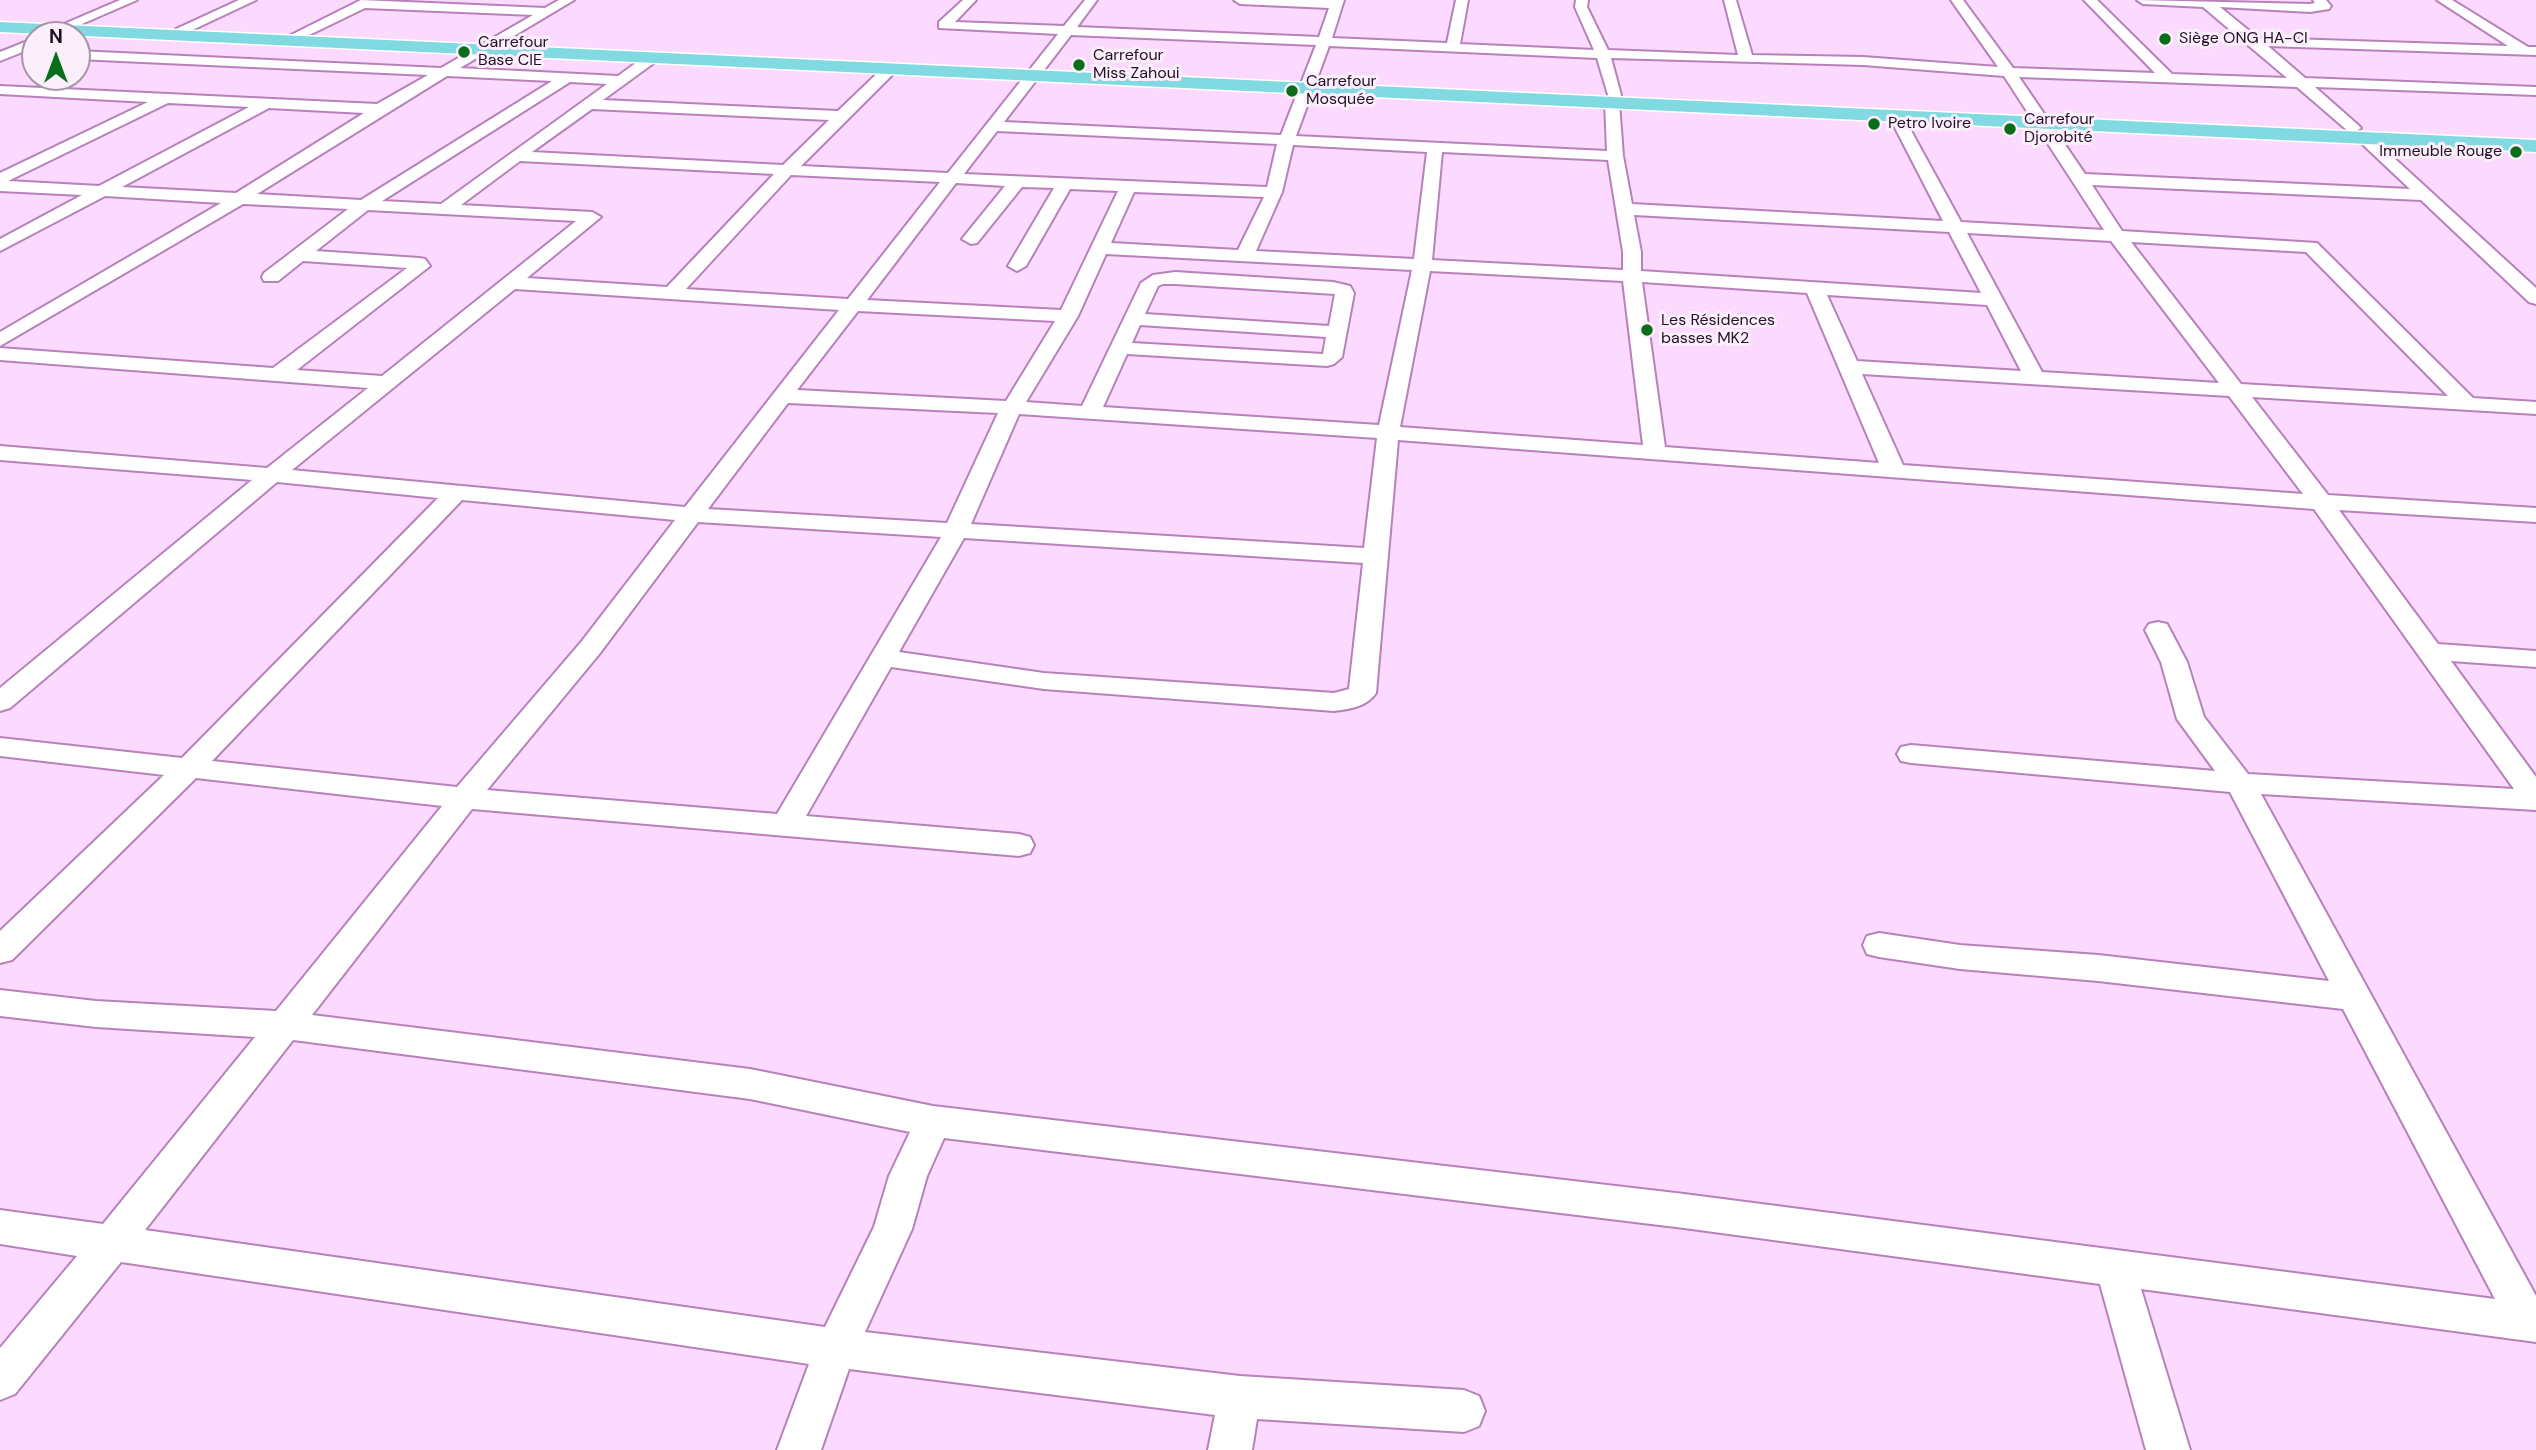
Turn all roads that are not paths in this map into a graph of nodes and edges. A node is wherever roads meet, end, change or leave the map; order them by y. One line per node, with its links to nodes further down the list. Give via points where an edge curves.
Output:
1 (131, 0): 20 (street)
2 (250, 0): 24 (street)
3 (568, 0): 18 (street)
4 (970, 0): 27 (street, via 944,25)
5 (1091, 0): 27 (street)
6 (1240, 0): 16 (street)
7 (1462, 0): 32 (street)
8 (1582, 0): 36 (street)
9 (1730, 0): 39 (street)
10 (1957, 0): 43 (street)
11 (2090, 0): 45 (street)
12 (2143, 0): 17 (street)
13 (2319, 0): 17 (street, via 2325,6 2322,8)
14 (2443, 0): 35 (street)
15 (367, 2): 18 (street); 28 (street)
16 (1337, 3): 29 (street)
17 (2206, 3): 30 (street)
18 (549, 12): 31 (street)
19 (0, 21): 21 (main road)
20 (83, 21)
21 (21, 24)
22 (0, 27): 23 (main road)
23 (21, 28)
24 (183, 29): 25 (main road); 28 (main road)
25 (91, 30)
26 (91, 31): 31 (main road)
27 (1067, 31): 29 (street); 42 (street)
28 (298, 35): 31 (main road)
29 (1325, 41): 32 (street); 47 (street)
30 (2255, 42): 35 (street); 48 (street)
31 (491, 46): 38 (main road); 41 (street); 42 (main road)
32 (1453, 47): 36 (street)
33 (21, 48): 34 (street)
34 (4, 53)
35 (2532, 53)
36 (1603, 54): 39 (street); 52 (street)
37 (91, 56): 41 (street)
38 (653, 57): 40 (main road); 46 (street)
39 (1746, 58): 43 (street)
40 (891, 68): 42 (main road); 56 (street)
41 (446, 71): 44 (street); 55 (street)
42 (1034, 71): 47 (main road); 59 (street)
43 (2010, 72): 45 (street); 58 (street)
44 (567, 78): 46 (street); 79 (street)
45 (2168, 78): 48 (street)
46 (619, 80): 54 (street)
47 (1310, 84): 52 (main road); 62 (street)
48 (2301, 84): 50 (street); 60 (street)
49 (0, 90): 51 (street)
50 (2536, 91)
51 (165, 98): 53 (street); 69 (street)
52 (1613, 98): 57 (main road); 58 (main road); 66 (street)
53 (267, 103): 55 (street); 75 (street)
54 (586, 104): 56 (street); 65 (street)
55 (380, 109): 78 (street)
56 (839, 116): 67 (street)
57 (1896, 116): 58 (main road); 82 (street)
58 (2041, 118): 60 (main road); 70 (street)
59 (994, 127): 62 (street); 68 (street)
60 (2359, 134): 61 (main road); 63 (main road); 77 (street)
61 (2536, 137)
62 (1286, 141): 64 (street); 76 (street)
63 (2536, 146)
64 (1435, 148): 66 (street); 89 (street)
65 (514, 156): 67 (street); 80 (street)
66 (1615, 156): 81 (street)
67 (787, 170): 68 (street); 95 (street)
68 (954, 178): 71 (street); 98 (street)
69 (0, 179)
70 (2078, 179): 77 (street); 83 (street)
71 (1017, 181): 72 (street); 84 (street)
72 (1065, 184): 74 (street); 90 (street)
73 (0, 186): 75 (street)
74 (1128, 187): 76 (street); 86 (street)
75 (104, 191): 78 (street); 85 (street)
76 (1274, 192): 88 (street)
77 (2424, 195): 96 (street)
78 (242, 197): 79 (street); 102 (street)
79 (367, 203): 80 (street); 87 (street)
80 (447, 207): 93 (street, via 592,217)
81 (1625, 209): 82 (street); 91 (street)
82 (1954, 227): 83 (street); 97 (street)
83 (2115, 234): 109 (street); 111 (street, via 2311,247)
84 (971, 239)
85 (0, 246)
86 (1101, 248): 88 (street); 99 (street)
87 (299, 255): 92 (street); 106 (street, via 419,263 421,267)
88 (1244, 257): 89 (street)
89 (1422, 266): 91 (street); 115 (street)
90 (1017, 267)
91 (1632, 276): 94 (street); 116 (street)
92 (271, 277)
93 (513, 283): 95 (street); 108 (street)
94 (1815, 289): 97 (street); 105 (street)
95 (672, 293): 98 (street)
96 (2536, 298)
97 (1994, 300): 107 (street)
98 (854, 305): 99 (street); 110 (street)
99 (1068, 316): 112 (street)
100 (1133, 319): 101 (street); 101 (street, via 1150,283 1160,279 1320,287 1345,293); 103 (street)
101 (1337, 332): 103 (street, via 1332,357 1318,361)
102 (0, 340)
103 (1120, 348): 114 (street)
104 (0, 354): 106 (street)
105 (1847, 367): 107 (street); 118 (street)
106 (277, 375): 108 (street)
107 (2036, 380): 109 (street)
108 (389, 383): 119 (street)
109 (2235, 391): 111 (street); 121 (street)
110 (782, 396): 112 (street); 122 (street)
111 (2467, 404): 113 (street)
112 (1012, 406): 114 (street); 124 (street)
113 (2536, 408)
114 (1090, 412): 115 (street)
115 (1388, 433): 116 (street); 125 (street)
116 (1655, 451): 118 (street)
117 (0, 453): 119 (street)
118 (1894, 471): 121 (street)
119 (272, 475): 120 (street); 130 (street)
120 (455, 494): 122 (street); 133 (street)
121 (2322, 503): 123 (street); 127 (street)
122 (694, 515): 124 (street); 135 (street)
123 (2536, 515)
124 (955, 533): 125 (street); 128 (street)
125 (1376, 556): 128 (street, via 1362,693 1350,700 1044,681)
126 (2158, 629): 134 (street, via 2174,662 2191,719)
127 (2431, 652): 129 (street); 136 (street)
128 (882, 658): 137 (street)
129 (2536, 659)
130 (0, 702)
131 (0, 747): 133 (street)
132 (1911, 754): 134 (street)
133 (189, 768): 135 (street); 140 (street)
134 (2240, 783): 136 (street); 141 (street)
135 (464, 798): 137 (street); 143 (street)
136 (2536, 799)
137 (786, 825): 138 (street)
138 (1019, 845)
139 (1879, 945): 141 (street)
140 (0, 951)
141 (2356, 997): 148 (street)
142 (0, 1003): 143 (street, via 96,1014)
143 (286, 1025): 144 (street, via 750,1084); 146 (street)
144 (933, 1121): 147 (street, via 1671,1209); 149 (street, via 908,1176 893,1229)
145 (0, 1227): 146 (street)
146 (113, 1242): 149 (street); 150 (street)
147 (2115, 1268): 148 (street); 155 (street)
148 (2533, 1323)
149 (836, 1348): 151 (street); 153 (street)
150 (0, 1380)
151 (1240, 1398): 152 (street); 154 (street)
152 (1464, 1411)
153 (799, 1450)
154 (1230, 1450)
155 (2168, 1450)

